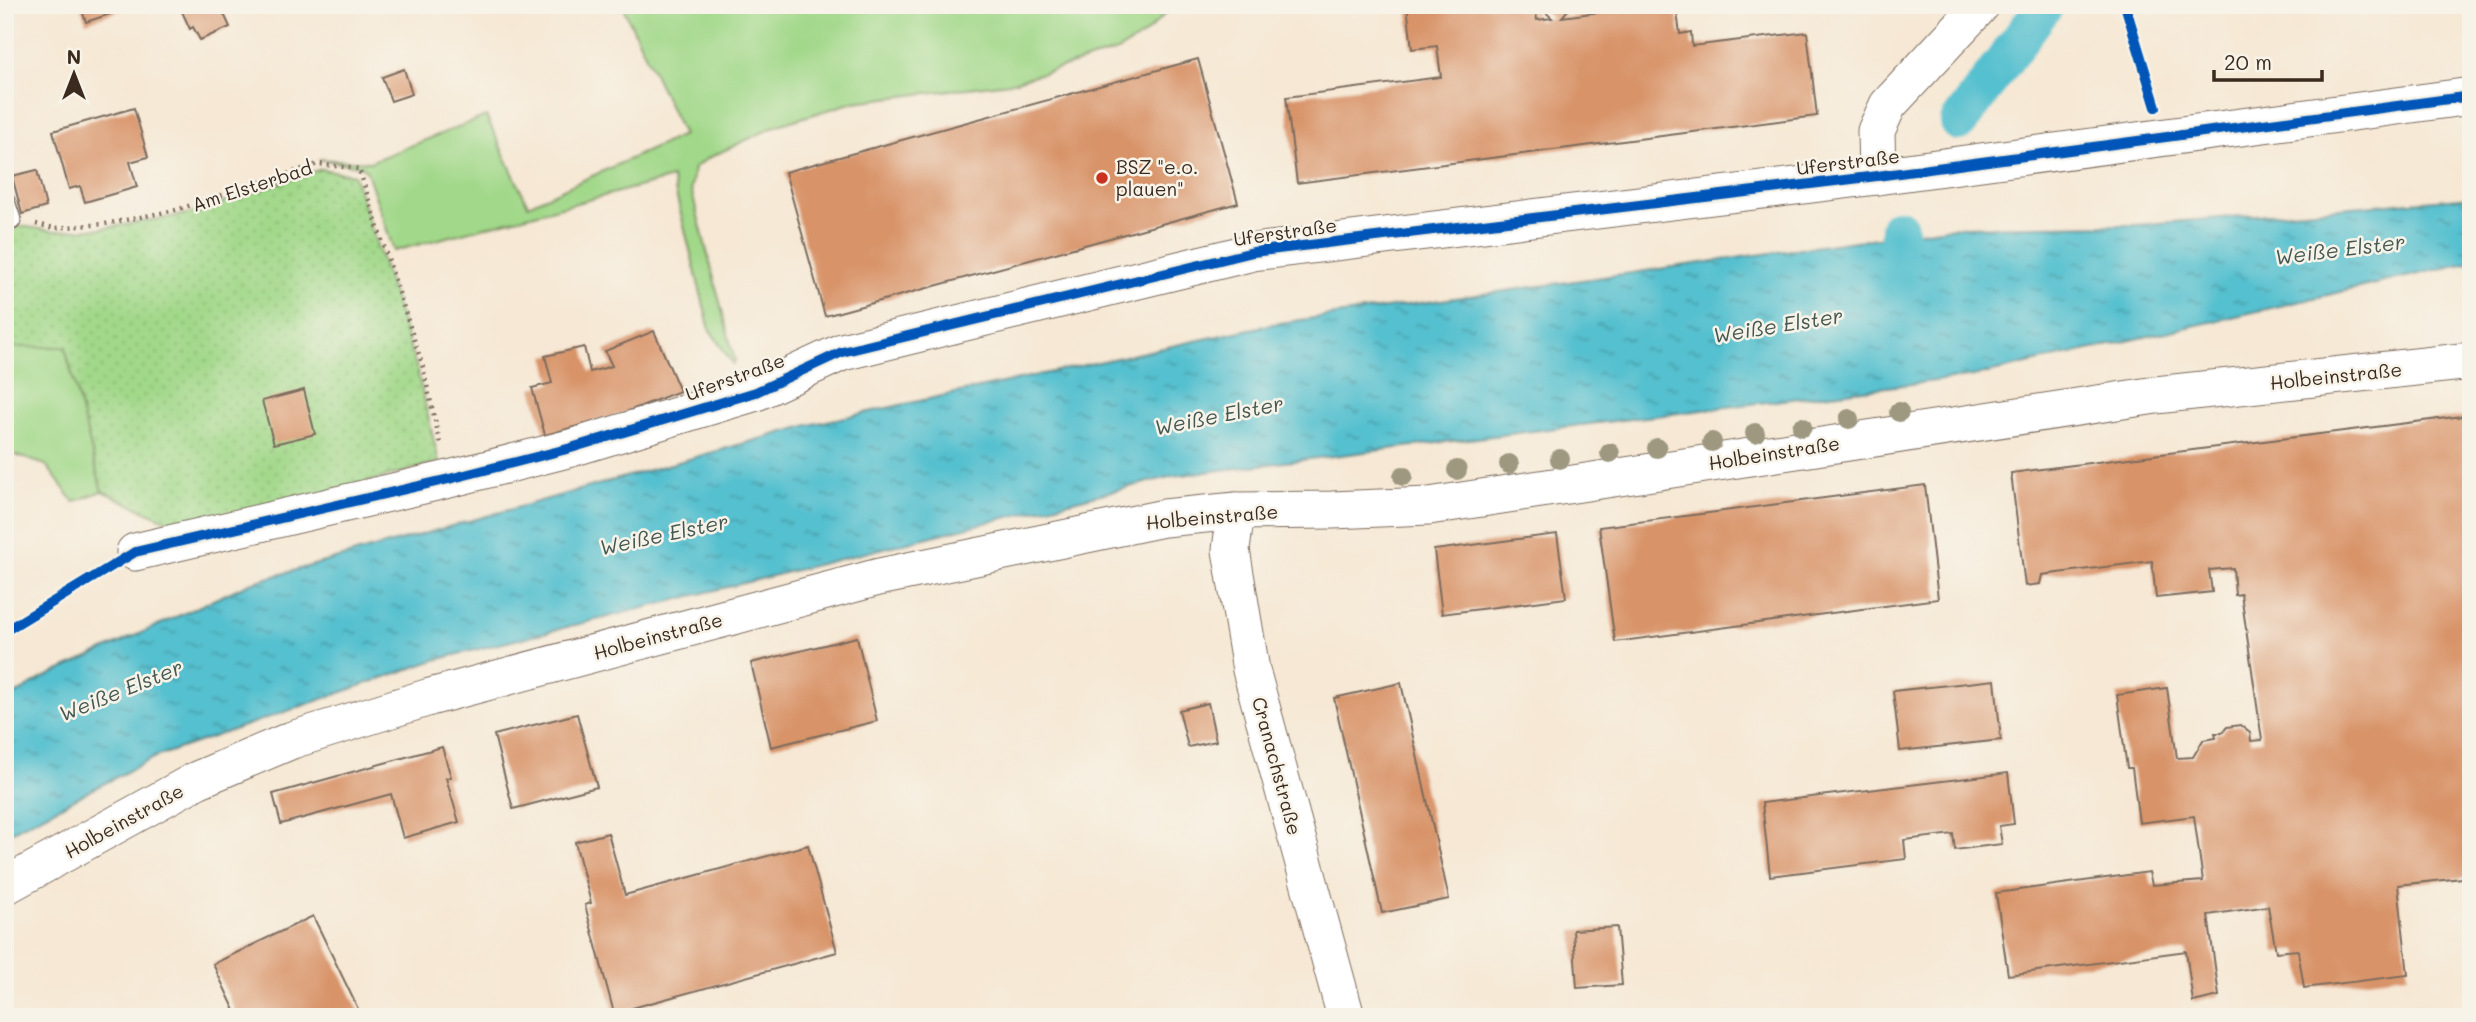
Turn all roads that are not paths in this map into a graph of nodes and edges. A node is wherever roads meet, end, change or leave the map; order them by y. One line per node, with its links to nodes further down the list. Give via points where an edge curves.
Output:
1 (1981, 5): 3 (street, via 1888,105 1876,131)
2 (2471, 96): 3 (street, Uferstraße)
3 (1877, 176): 6 (street, Uferstraße, via 1252,252 842,352 756,392 571,448)
4 (2471, 361): 5 (street, Holbeinstraße, via 2156,395 1429,506)
5 (1236, 511): 7 (street, Holbeinstraße, via 1164,518 878,577 430,697 292,740 197,780); 8 (street, Cranachstraße, via 1231,550 1251,670)
6 (135, 552)
7 (5, 886)
8 (1346, 1017)

